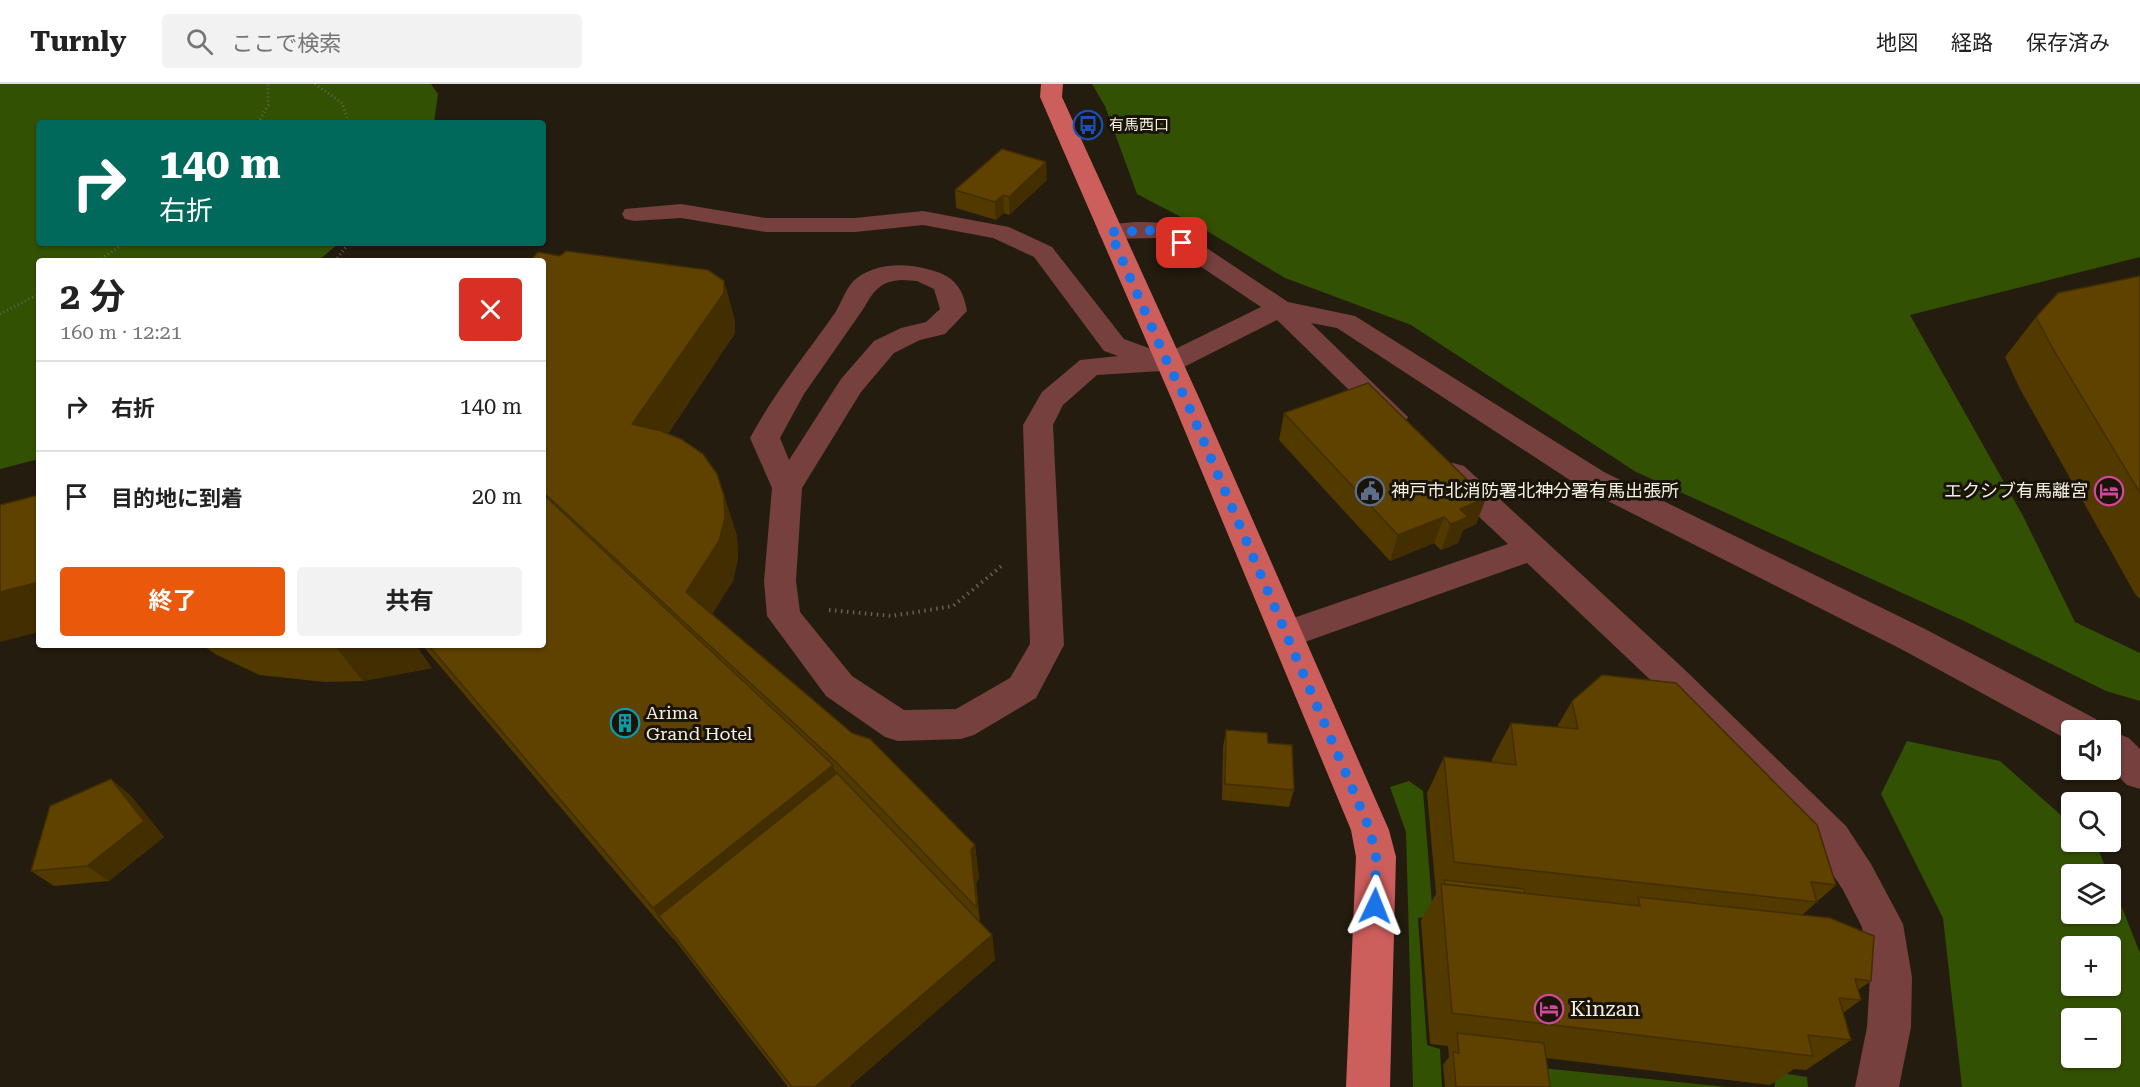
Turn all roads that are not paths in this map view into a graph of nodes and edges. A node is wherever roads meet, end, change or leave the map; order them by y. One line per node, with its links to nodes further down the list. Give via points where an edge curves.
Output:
1 (1052, 84): 3 (main road, via 1052,97)
2 (634, 214): 5 (street, via 681,211 766,225 855,225 923,218 1000,232 1043,252 1114,345)
3 (1110, 232): 4 (street, via 1163,230); 5 (main road)
4 (1281, 308): 5 (street); 7 (street); 9 (street, via 1346,322 1593,480 1913,639)
5 (1168, 364): 6 (street, via 1090,366 1052,399 1038,425 1047,645 1023,688 961,724 898,726 839,686 784,616 780,581); 8 (main road)
6 (787, 488): 6 (street, via 765,438 862,286 883,273 914,272 939,280 952,292 954,311 935,328 910,334 884,347 851,386)
7 (1530, 549): 8 (street); 11 (street, via 1671,679 1832,839 1857,877 1882,924 1891,977 1889,1028)
8 (1288, 634): 10 (main road, via 1370,830 1376,857)
9 (2064, 720)
10 (1368, 1087)
11 (1877, 1087)

